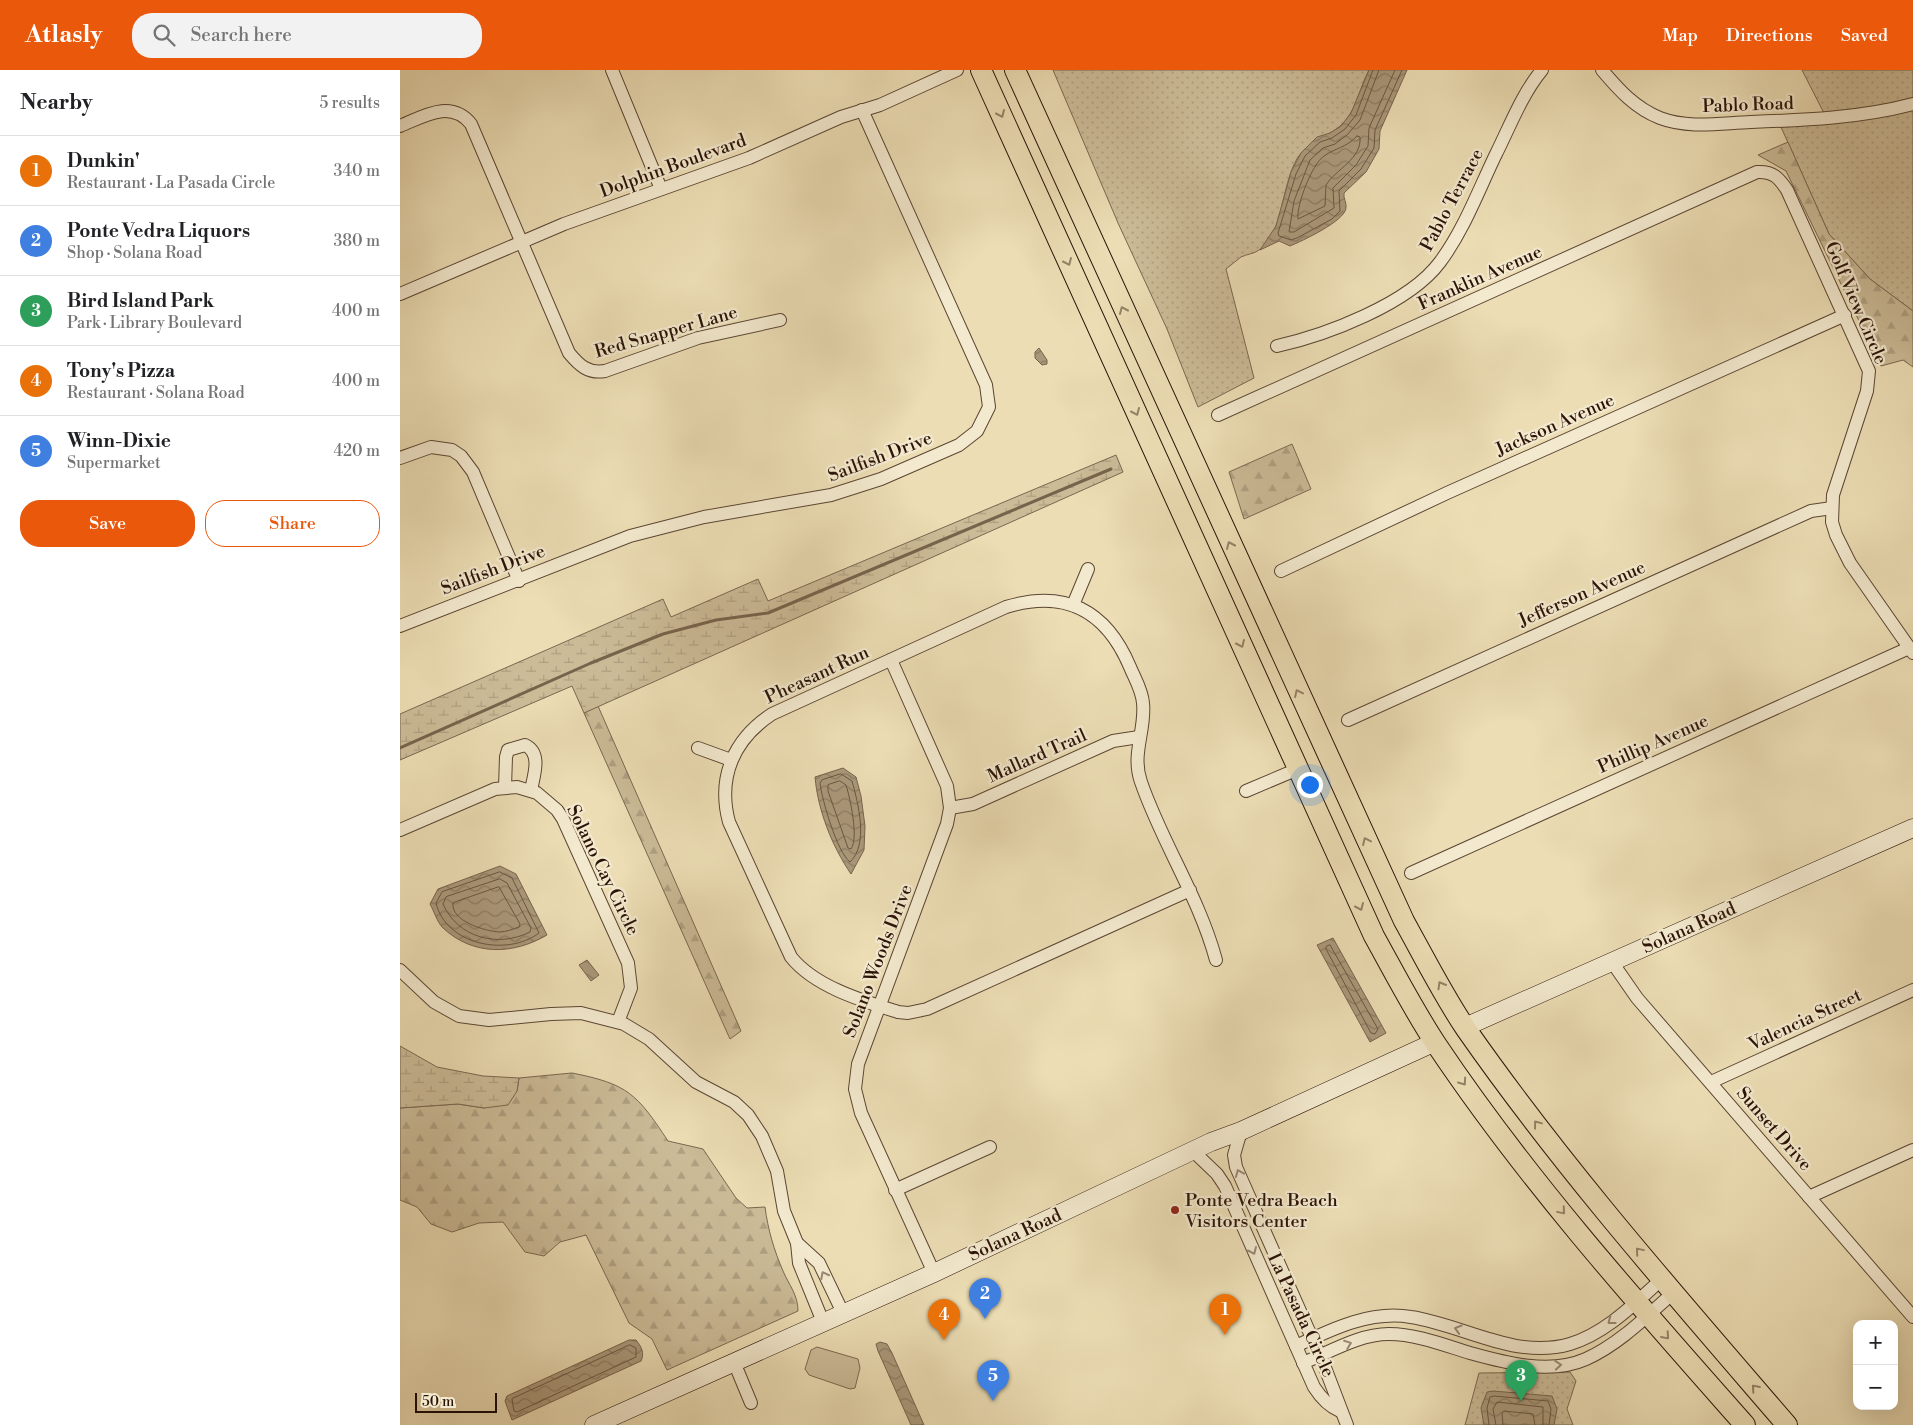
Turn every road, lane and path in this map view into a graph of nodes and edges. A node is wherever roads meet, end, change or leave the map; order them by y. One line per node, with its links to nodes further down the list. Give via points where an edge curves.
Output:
1 (612, 70): 11 (street)
2 (957, 70): 8 (street, Dolphin Boulevard)
3 (981, 70): 18 (main road, one-way to 18)
4 (1015, 70): 17 (main road, one-way to 4)
5 (1542, 70): 16 (street, Pablo Terrace, via 1521,103 1446,254 1427,278 1388,303 1329,331)
6 (1602, 70): 7 (street, Pablo Road, via 1620,91 1644,110 1661,118 1690,124 1828,119)
7 (1913, 104)
8 (862, 110): 11 (street, Dolphin Boulevard, via 749,158); 24 (street, Sailfish Drive, via 986,384 989,407 977,431 959,445 866,485 831,495 666,525 599,547)
9 (400, 126): 12 (street, Red Snapper Lane, via 442,110 451,110 465,117 471,124)
10 (1757, 172): 14 (street, Golf View Circle, via 1774,174 1787,190); 19 (street, Franklin Avenue)
11 (661, 189): 12 (street, Dolphin Boulevard)
12 (522, 241): 13 (street, Dolphin Boulevard); 15 (street, Red Snapper Lane, via 569,353 589,370 605,371 698,338)
13 (400, 294)
14 (1845, 315): 21 (street, Golf View Circle, via 1869,371 1870,382 1833,496); 23 (street, Jackson Avenue)
15 (780, 320)
16 (1277, 346)
17 (1144, 354): 18 (main road); 28 (main road, one-way to 17)
18 (1116, 367): 30 (main road, one-way to 30)
19 (1218, 415)
20 (400, 458): 24 (street, via 431,447 452,450 461,456 473,472)
21 (1832, 508): 27 (street, Golf View Circle, via 1832,522 1842,549); 31 (street, Jefferson Avenue, via 1811,511)
22 (1088, 569): 25 (street)
23 (1281, 571)
24 (519, 581): 26 (street, Sailfish Drive)
25 (1073, 605): 29 (street, Pheasant Run, via 1040,600 1006,607); 32 (street, Pheasant Run, via 1086,610 1099,621 1125,656 1143,703)
26 (400, 626)
27 (1911, 650): 42 (street, Phillip Avenue)
28 (1280, 655): 30 (main road); 50 (main road, one-way to 28, via 1404,921)
29 (892, 660): 34 (street, Pheasant Run, via 772,714 747,734); 39 (street, Solano Woods Drive, via 947,786)
30 (1252, 667): 35 (main road)
31 (1348, 720)
32 (1139, 738): 39 (street, Mallard Trail, via 1113,741 973,804); 43 (street, Pheasant Run, via 1139,777)
33 (698, 748): 34 (street)
34 (731, 760): 48 (street, Pheasant Run, via 725,790 729,822 791,957 819,982)
35 (1298, 769): 38 (street); 51 (main road, one-way to 51, via 1374,936)
36 (505, 787): 37 (street); 37 (street, via 508,750 526,744 536,756); 41 (street)
37 (531, 790): 49 (street, Solano Cay Circle, via 546,799 562,819 628,963 631,988)
38 (1246, 791)
39 (950, 808): 48 (street, Solano Woods Drive, via 947,824)
40 (1913, 828): 45 (street, Solana Road)
41 (400, 830)
42 (1411, 873)
43 (1190, 890): 44 (street, via 1206,925); 48 (street, Pheasant Run, via 927,1009 908,1013)
44 (1216, 960)
45 (1612, 962): 50 (street, Solana Road); 52 (street, Sunset Drive, via 1637,998)
46 (400, 970): 49 (street, via 434,1002 459,1016 489,1020 573,1013)
47 (1913, 990): 52 (street, Valencia Street)
48 (880, 1006): 57 (street, Solano Woods Drive, via 858,1064 856,1089 861,1113)
49 (618, 1022): 59 (street, via 649,1039 685,1073 728,1098 748,1115 762,1136 777,1171 784,1211)
50 (1465, 1027): 51 (main road); 61 (main road, one-way to 50, via 1562,1158)
51 (1435, 1042): 53 (street, Solana Road); 62 (main road, one-way to 62, via 1527,1168)
52 (1711, 1082): 58 (street, Sunset Drive)
53 (1241, 1131): 56 (street, Solana Road); 67 (street, La Pasada Circle, one-way to 53, via 1236,1167 1234,1155)
54 (990, 1147): 57 (street)
55 (1913, 1150): 58 (street)
56 (1193, 1151): 60 (street, Solana Road); 68 (street, La Pasada Circle, one-way to 68, via 1225,1186)
57 (895, 1190): 60 (street, Solano Woods Drive)
58 (1809, 1197): 64 (street, Sunset Drive)
59 (797, 1244): 63 (street, one-way to 59, via 818,1264); 65 (street, via 799,1263)
60 (934, 1273): 63 (street, Solana Road)
61 (1668, 1286): 62 (street); 62 (street); 78 (main road, one-way to 61)
62 (1643, 1308): 66 (street, one-way to 66, via 1569,1344 1531,1348); 69 (street, one-way to 62, via 1517,1365 1575,1363 1605,1348); 77 (main road, one-way to 77)
63 (843, 1313): 65 (street, Solana Road)
64 (1912, 1313)
65 (823, 1322): 71 (street, Solana Road)
66 (1482, 1336): 67 (street, one-way to 67, via 1411,1316 1389,1316 1348,1323); 69 (street)
67 (1312, 1338): 68 (street); 70 (street, La Pasada Circle)
68 (1296, 1346): 72 (street, La Pasada Circle)
69 (1476, 1354): 70 (street, one-way to 69, via 1361,1339 1390,1334)
70 (1320, 1356): 72 (street); 74 (street, La Pasada Circle)
71 (734, 1362): 73 (street); 75 (street, Solana Road)
72 (1303, 1363): 74 (street, La Pasada Circle, via 1321,1397)
73 (750, 1403)
74 (1340, 1411): 76 (street, La Pasada Circle)
75 (594, 1425)
76 (1347, 1425)
77 (1745, 1425)
78 (1787, 1425)

